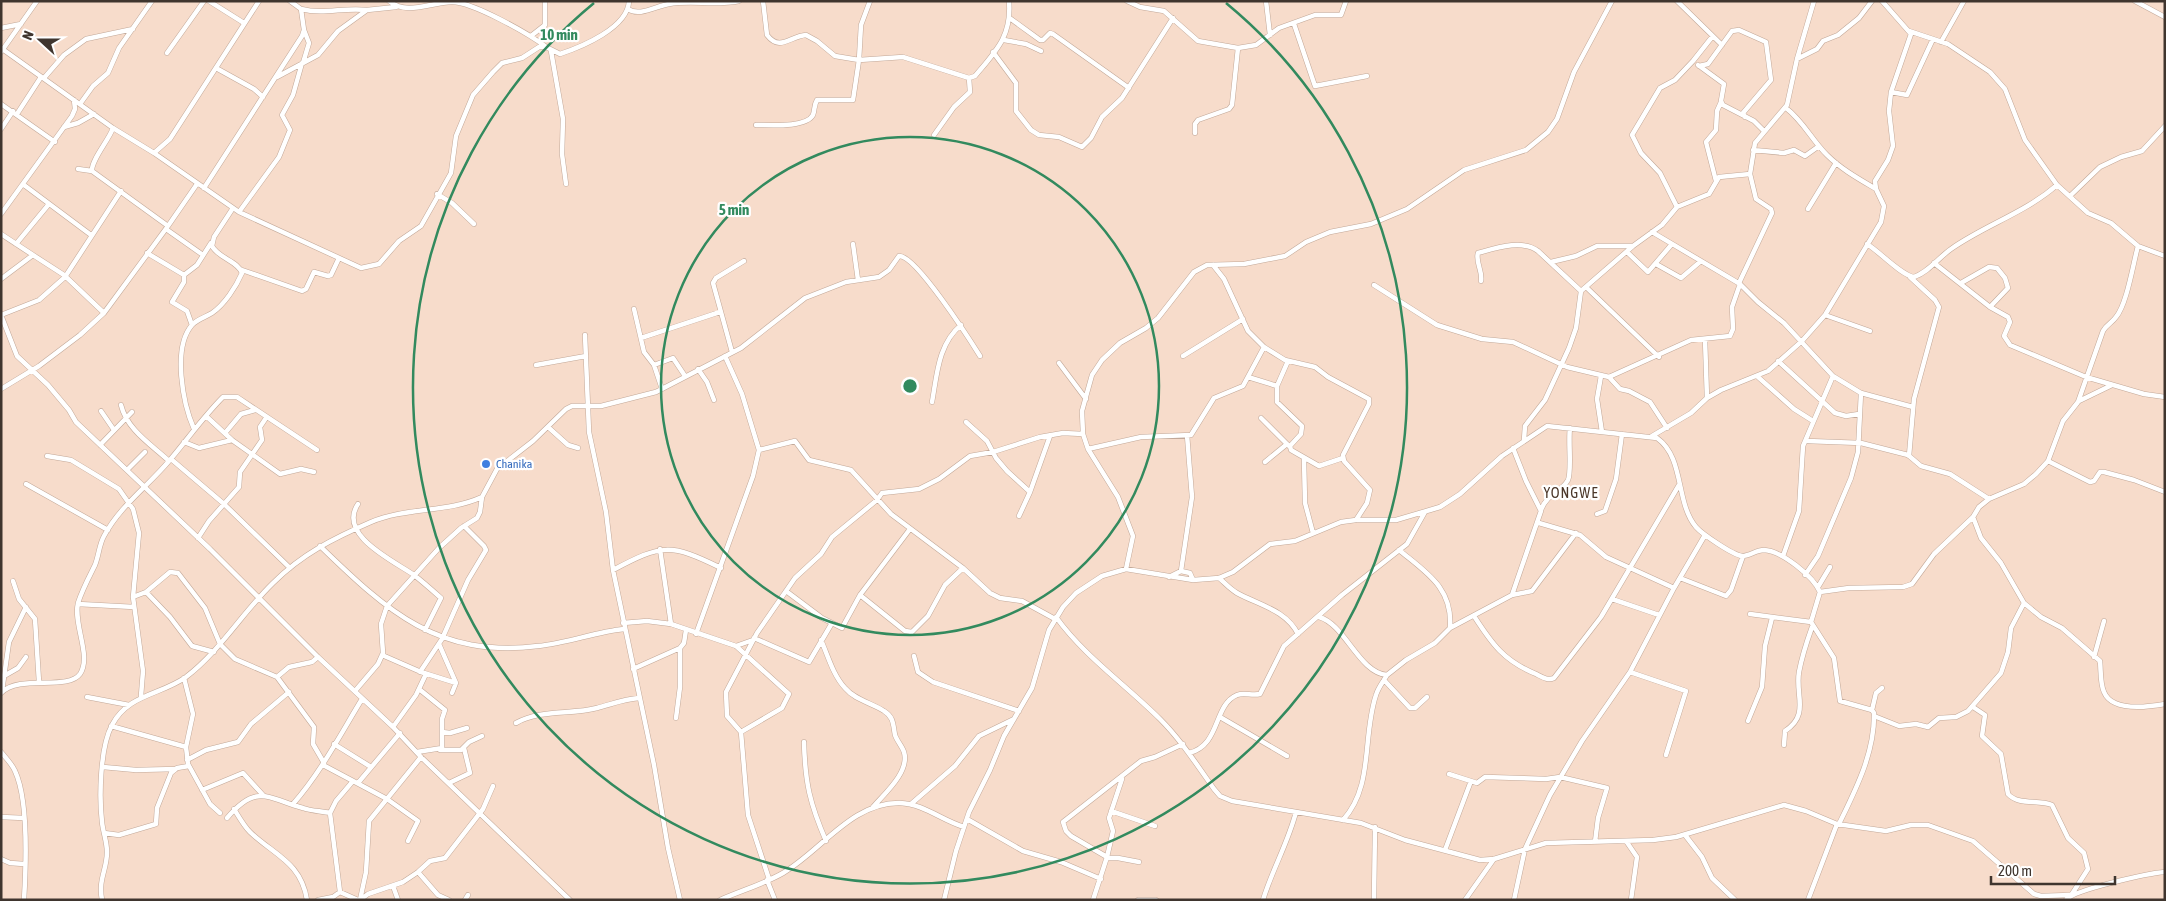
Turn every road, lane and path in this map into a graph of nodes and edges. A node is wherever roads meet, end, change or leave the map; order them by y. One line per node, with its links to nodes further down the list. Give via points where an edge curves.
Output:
1 (37, 1): 32 (street)
2 (152, 1): 35 (street)
3 (204, 1): 51 (street)
4 (209, 1): 31 (street)
5 (259, 1): 31 (street)
6 (290, 1): 25 (street)
7 (388, 1): 24 (street)
8 (545, 1): 39 (street, via 545,24)
9 (629, 1): 26 (street)
10 (739, 1): 26 (street, via 671,4 638,13)
11 (763, 1): 53 (street, via 768,35 774,41 785,44 806,35 835,56)
12 (870, 1): 53 (street, via 861,24)
13 (1010, 1): 30 (street)
14 (1127, 1): 28 (street, via 1140,7 1158,8)
15 (1266, 1): 38 (street)
16 (1346, 1): 33 (street, via 1342,15 1315,15)
17 (1612, 1): 130 (street, via 1574,72 1557,119 1548,132 1526,150 1464,170 1407,209 1370,224 1330,232 1285,256 1244,264)
18 (1677, 1): 40 (street)
19 (1814, 1): 52 (street)
20 (1872, 1): 52 (street, via 1859,18 1838,35 1823,40 1817,49)
21 (1882, 1): 37 (street)
22 (1964, 1): 43 (street)
23 (2135, 1): 29 (street)
24 (397, 7): 27 (street); 39 (street, via 465,3)
25 (301, 9): 27 (street, via 324,13 344,9); 36 (street)
26 (628, 9): 48 (street, via 614,26 595,40 560,54)
27 (367, 10): 55 (street, via 338,31 318,55)
28 (1173, 18): 46 (street, via 1194,39); 62 (street)
29 (2165, 18)
30 (1011, 19): 42 (street); 62 (street, via 1040,40 1052,34)
31 (244, 23): 57 (street)
32 (21, 24): 34 (street); 47 (street)
33 (1294, 24): 38 (street); 58 (street, via 1315,86)
34 (1, 28)
35 (133, 29): 59 (street, via 86,39 64,55); 68 (street, via 119,48 108,73)
36 (304, 30): 55 (street, via 309,43); 60 (street)
37 (1910, 31): 41 (street); 63 (street, via 1909,45)
38 (1270, 35): 46 (street, via 1249,48)
39 (531, 36): 45 (street)
40 (1712, 37): 44 (street); 54 (street)
41 (1933, 39): 43 (street); 63 (street, via 1906,96)
42 (1004, 40): 49 (street); 50 (street)
43 (1941, 42): 95 (street, via 1960,51 2001,84 2025,140)
44 (1722, 44): 56 (street, via 1708,64); 74 (street, via 1734,30 1766,44 1771,80 1746,107)
45 (546, 47): 48 (street); 99 (street, via 538,47 522,58 502,63 473,95 456,136 451,173)
46 (1238, 48): 81 (street, via 1232,105 1198,120)
47 (2, 50): 59 (street)
48 (551, 51): 93 (street, via 563,119 562,154)
49 (1042, 51)
50 (993, 52): 61 (street, via 975,76); 62 (street, via 1016,83 1016,111 1031,130 1080,147 1088,142 1102,117)
51 (167, 53)
52 (1797, 59): 70 (street)
53 (859, 60): 61 (street, via 903,57); 75 (street, via 853,100 817,100 813,114 800,123)
54 (1693, 61): 56 (street); 102 (street, via 1675,80 1660,88 1632,136 1641,153 1660,173)
55 (302, 63): 60 (street); 105 (street, via 293,95 282,115 290,130 284,148)
56 (1699, 66): 66 (street, via 1724,84)
57 (216, 68): 64 (street); 86 (street, via 170,140)
58 (1367, 76)
59 (43, 77): 65 (street); 71 (street)
60 (275, 78): 64 (street)
61 (969, 78): 82 (street, via 970,92 954,107)
62 (1128, 88)
63 (1891, 92): 97 (street, via 1889,111 1893,146 1875,181)
64 (263, 96): 96 (street)
65 (74, 100): 68 (street); 72 (street)
66 (1721, 102): 74 (street, via 1730,111); 91 (street, via 1716,130 1706,142)
67 (1, 104): 71 (street)
68 (80, 104): 69 (street)
69 (87, 108): 72 (street); 73 (street)
70 (1786, 108): 80 (street); 84 (street, via 1798,118)
71 (15, 112): 79 (street); 83 (street)
72 (73, 114): 77 (street)
73 (94, 114): 77 (street); 78 (street)
74 (1745, 117): 80 (street)
75 (756, 125)
76 (2165, 126): 100 (street, via 2142,151 2100,167)
77 (64, 127): 83 (street)
78 (113, 128): 86 (street); 89 (street, via 92,163)
79 (1, 129)
80 (1763, 130): 85 (street)
81 (1195, 132)
82 (934, 135)
83 (55, 142): 94 (street)
84 (1819, 146): 85 (street, via 1805,156 1794,150 1784,153); 87 (street)
85 (1753, 150): 90 (street)
86 (154, 153): 92 (street)
87 (1836, 163): 97 (street); 104 (street)
88 (78, 169): 89 (street)
89 (92, 171): 98 (street)
90 (1750, 174): 91 (street, via 1723,176); 138 (street, via 1756,198 1772,213)
91 (1716, 181): 102 (street, via 1707,195)
92 (197, 184): 96 (street); 108 (street)
93 (566, 184)
94 (24, 185): 101 (street); 106 (street)
95 (2057, 185): 100 (street); 128 (street, via 2028,207 1991,224)
96 (204, 188): 103 (street)
97 (1876, 189): 116 (street, via 1883,200 1884,215)
98 (121, 191): 108 (street); 111 (street)
99 (437, 194): 107 (street); 124 (street, via 420,226 399,241 379,264 361,268)
100 (2071, 195): 118 (street, via 2088,213 2111,223)
101 (49, 204): 111 (street); 112 (street)
102 (1677, 207): 109 (street)
103 (233, 208): 105 (street); 113 (street)
104 (1808, 208)
105 (239, 212): 124 (street)
106 (1, 214)
107 (474, 224)
108 (167, 228): 120 (street); 121 (street)
109 (1652, 232): 115 (street); 117 (street)
110 (1, 234): 112 (street)
111 (91, 235): 133 (street)
112 (16, 244): 122 (street)
113 (211, 244): 121 (street); 131 (street, via 216,252)
114 (853, 244): 136 (street)
115 (1672, 244): 126 (street); 129 (street)
116 (1867, 244): 134 (street); 148 (street)
117 (1633, 246): 119 (street); 127 (street, via 1597,246)
118 (2138, 246): 123 (street); 178 (street, via 2117,317 2103,331)
119 (1628, 252): 129 (street, via 1646,272); 141 (street)
120 (147, 254): 132 (street); 146 (street)
121 (202, 255): 132 (street, via 197,265)
122 (33, 256): 133 (street); 135 (street)
123 (2165, 256)
124 (339, 258): 131 (street, via 331,275 314,272 302,291)
125 (744, 261): 145 (street, via 714,280)
126 (1701, 261): 129 (street, via 1681,278); 138 (street)
127 (1552, 262): 137 (street, via 1532,246 1480,252 1476,256 1482,273); 142 (street)
128 (1934, 263): 134 (street, via 1919,276); 139 (street)
129 (1656, 264)
130 (1213, 265): 149 (street, via 1224,279); 186 (street, via 1194,272 1158,318 1107,355 1092,375)
131 (242, 270): 150 (street, via 218,308)
132 (184, 275): 150 (street, via 184,282 172,302 187,311)
133 (65, 277): 146 (street); 147 (street, via 39,300)
134 (1910, 277): 193 (street, via 1938,304)
135 (1, 279)
136 (858, 280): 151 (street, via 885,274 899,256 904,256 918,269); 158 (street, via 805,298)
137 (1481, 281)
138 (1739, 283): 155 (street, via 1732,307 1731,334); 156 (street)
139 (1961, 283): 143 (street); 143 (street, via 1989,267 1997,268 2008,288)
140 (1374, 285): 167 (street, via 1437,325 1482,339 1513,342)
141 (1586, 287): 142 (street); 163 (street)
142 (1581, 292): 167 (street, via 1576,328)
143 (1990, 307): 178 (street, via 2010,320 2004,336 2010,345)
144 (634, 309): 154 (street)
145 (720, 312): 154 (street); 158 (street)
146 (104, 313): 171 (street)
147 (1, 315): 171 (street, via 17,356)
148 (1825, 315): 152 (street); 156 (street)
149 (1243, 319): 157 (street, via 1248,331); 162 (street)
150 (192, 325): 207 (street, via 184,347 181,375)
151 (961, 325): 161 (street); 189 (street, via 943,350)
152 (1870, 331)
153 (585, 335): 159 (street)
154 (641, 338): 169 (street, via 644,352)
155 (1705, 339): 163 (street, via 1691,340); 185 (street)
156 (1802, 341): 165 (street); 174 (street)
157 (1264, 347): 164 (street); 175 (street)
158 (732, 352): 160 (street)
159 (586, 356): 168 (street); 192 (street)
160 (725, 356): 170 (street); 227 (street, via 742,394)
161 (980, 356)
162 (1183, 356)
163 (1659, 357): 176 (street)
164 (1288, 361): 180 (street); 233 (street, via 1315,367 1369,399)
165 (1778, 361): 177 (street); 188 (street)
166 (1059, 363): 186 (street)
167 (1562, 364): 173 (street); 217 (street, via 1545,400 1525,426)
168 (536, 365)
169 (654, 366): 172 (street, via 673,358); 182 (street)
170 (698, 369): 172 (street); 187 (street)
171 (33, 370): 181 (street); 221 (street, via 76,422)
172 (685, 376): 182 (street)
173 (1601, 376): 176 (street); 209 (street, via 1597,399)
174 (1833, 376): 183 (street); 188 (street)
175 (1248, 377): 180 (street); 213 (street, via 1240,388 1214,398 1194,433)
176 (1610, 377): 206 (street, via 1620,389 1650,402)
177 (1758, 377): 185 (street); 202 (street)
178 (2086, 377): 179 (street); 190 (street)
179 (2113, 385): 184 (street); 190 (street)
180 (1277, 386): 222 (street, via 1277,402 1302,427 1301,434)
181 (1, 389)
182 (662, 389): 192 (street, via 629,400)
183 (1861, 393): 193 (street); 197 (street)
184 (2165, 396)
185 (1707, 398): 206 (street, via 1692,413)
186 (1086, 399): 211 (street, via 1082,411)
187 (714, 400)
188 (1822, 400): 197 (street, via 1840,415); 202 (street)
189 (932, 402)
190 (2078, 402): 236 (street, via 2061,424)
191 (121, 405): 201 (street)
192 (588, 406): 204 (street, via 566,409); 277 (street, via 589,432 606,512)
193 (1913, 407): 232 (street)
194 (255, 410): 198 (street, via 237,397 226,396); 199 (street); 210 (street, via 241,414)
195 (101, 411): 208 (street)
196 (132, 412): 201 (street)
197 (1859, 414): 220 (street)
198 (206, 416): 207 (street); 210 (street)
199 (266, 418): 226 (street); 230 (street, via 260,428 262,440)
200 (1261, 418): 222 (street)
201 (127, 420): 208 (street); 235 (street, via 144,440)
202 (1813, 421): 218 (street)
203 (966, 422): 229 (street, via 987,441)
204 (548, 427): 223 (street, via 568,445); 245 (street, via 494,472)
205 (1570, 428): 209 (street); 217 (street, via 1547,426); 251 (street, via 1568,479 1549,495)
206 (1667, 428): 215 (street)
207 (194, 429): 219 (street)
208 (114, 430): 221 (street)
209 (1602, 432): 212 (street)
210 (225, 433): 216 (street)
211 (1083, 434): 214 (street); 225 (street)
212 (1622, 434): 215 (street); 253 (street, via 1614,487 1605,512)
213 (1187, 435): 225 (street, via 1141,438); 278 (street, via 1192,497)
214 (1050, 436): 229 (street, via 1025,440); 243 (street)
215 (1652, 436): 241 (street, via 1668,448)
216 (232, 440): 219 (street, via 199,448); 230 (street)
217 (1524, 440): 224 (street)
218 (1806, 441): 220 (street); 270 (street, via 1799,511)
219 (184, 442): 235 (street)
220 (1858, 443): 232 (street); 279 (street, via 1854,471 1840,508 1818,556)
221 (100, 445): 238 (street)
222 (1288, 446): 234 (street); 237 (street)
223 (578, 448)
224 (1513, 448): 251 (street); 252 (street, via 1460,494)
225 (1088, 449): 276 (street, via 1118,497 1131,531 1133,544)
226 (317, 450)
227 (759, 450): 247 (street, via 795,441 809,460 846,467 856,473); 273 (street, via 754,476)
228 (145, 452): 238 (street)
229 (993, 452): 243 (street, via 1007,471); 247 (street, via 963,460 939,479 919,489 884,492)
230 (251, 454): 239 (street, via 280,474 301,469); 249 (street, via 240,472 239,487)
231 (47, 456): 248 (street, via 71,460 120,489)
232 (1909, 456): 246 (street, via 1921,466 1950,474)
233 (1343, 458): 234 (street, via 1318,466); 256 (street, via 1370,490 1367,503)
234 (1304, 459): 262 (street, via 1305,503)
235 (170, 460): 242 (street); 249 (street)
236 (2048, 461): 244 (street, via 2090,482 2104,472); 246 (street, via 2024,484)
237 (1266, 462)
238 (127, 470): 242 (street)
239 (314, 472)
240 (26, 484): 260 (street)
241 (1679, 485): 264 (street, via 1689,516); 275 (street)
242 (143, 487): 248 (street); 265 (street)
243 (1030, 492): 254 (street)
244 (2165, 492)
245 (482, 497): 258 (street, via 477,518); 261 (street, via 454,506 379,519)
246 (1990, 499): 255 (street, via 1979,507)
247 (877, 500): 259 (street); 288 (street, via 832,537 821,554)
248 (130, 502): 260 (street); 293 (street, via 140,533)
249 (224, 504): 265 (street); 272 (street)
250 (358, 504): 261 (street, via 353,517)
251 (1541, 510): 257 (street)
252 (1426, 512): 256 (street, via 1396,520); 268 (street, via 1407,544)
253 (1597, 514)
254 (1019, 516)
255 (1973, 517): 290 (street, via 1934,554 1908,586); 296 (street, via 1981,538 2002,563)
256 (1356, 520): 262 (street)
257 (1539, 523): 263 (street); 291 (street)
258 (464, 526): 280 (street); 318 (street, via 486,550 468,580)
259 (910, 529): 274 (street); 292 (street)
260 (108, 530): 297 (street)
261 (356, 530): 266 (street); 280 (street, via 377,551)
262 (1313, 533): 282 (street, via 1270,544 1233,572)
263 (1576, 533): 275 (street, via 1606,557); 291 (street, via 1532,591)
264 (1705, 535): 269 (street); 283 (street)
265 (198, 538): 294 (street)
266 (320, 546): 272 (street); 298 (street)
267 (660, 549): 273 (street, via 687,552); 277 (street); 309 (street)
268 (1399, 550): 303 (street); 312 (street, via 1442,588 1450,612)
269 (1742, 556): 270 (street, via 1761,550); 283 (street, via 1732,590 1726,596)
270 (1782, 556): 279 (street)
271 (1830, 567): 286 (street)
272 (290, 568): 294 (street)
273 (721, 568): 316 (street)
274 (962, 568): 292 (street, via 945,585 928,616 912,632 905,631); 305 (street, via 995,596 1022,601)
275 (1630, 568): 287 (street); 295 (street)
276 (1126, 569): 281 (street); 305 (street, via 1090,583)
277 (612, 570): 308 (street)
278 (1181, 571): 281 (street); 284 (street, via 1190,573)
279 (1805, 575): 286 (street)
280 (414, 576): 298 (street); 314 (street, via 440,598)
281 (1169, 577): 284 (street)
282 (1219, 578): 284 (street); 317 (street, via 1234,591 1283,616)
283 (1680, 578): 287 (street)
284 (1193, 580)
285 (13, 581): 299 (street, via 15,592)
286 (1818, 587): 290 (street)
287 (1674, 588): 302 (street)
288 (786, 591): 310 (street); 319 (street)
289 (146, 592): 293 (street); 321 (street, via 170,572 178,573 205,608); 325 (street, via 192,646)
290 (1820, 592): 311 (street)
291 (1512, 594): 304 (street)
292 (860, 595): 310 (street, via 842,628)
293 (133, 597): 300 (street)
294 (259, 599): 321 (street); 330 (street)
295 (1612, 599): 302 (street); 304 (street, via 1557,675 1550,680 1521,668 1504,656)
296 (2024, 602): 331 (street, via 2040,617 2062,628); 355 (street, via 2012,628 2001,673)
297 (78, 604): 300 (street); 340 (street, via 84,656 81,673 71,681)
298 (387, 606): 314 (street); 327 (street, via 381,624)
299 (26, 607): 336 (street, via 10,642); 340 (street, via 35,619)
300 (134, 607): 348 (street, via 143,671)
301 (1750, 614): 306 (street)
302 (1659, 615): 334 (street)
303 (1318, 616): 317 (street); 339 (street, via 1329,622 1365,662)
304 (1474, 616): 312 (street)
305 (1055, 618): 357 (street, via 1045,640 1038,673); 373 (street)
306 (1772, 618): 311 (street); 362 (street, via 1765,646 1762,687)
307 (2104, 621): 331 (street)
308 (624, 623): 309 (street, via 648,621); 313 (street)
309 (671, 624): 315 (street)
310 (832, 624): 320 (street)
311 (1812, 624): 356 (street, via 1834,658 1840,701); 374 (street, via 1799,672 1799,714 1795,725 1785,732)
312 (1450, 628): 339 (street, via 1428,649 1406,660)
313 (624, 629): 318 (street, via 539,646 501,649); 332 (street)
314 (425, 630): 318 (street)
315 (686, 630): 316 (street); 324 (street)
316 (696, 634): 323 (street)
317 (1298, 634): 359 (street, via 1280,650 1260,694 1233,697)
318 (442, 639): 322 (street)
319 (753, 639): 320 (street, via 808,662); 323 (street); 326 (street)
320 (822, 640): 402 (street, via 845,689 892,719 896,738 904,753 897,779)
321 (220, 644): 325 (street); 337 (street, via 235,659)
322 (439, 644): 333 (street); 341 (street)
323 (736, 646): 326 (street)
324 (680, 648): 332 (street); 360 (street)
325 (214, 652): 338 (street)
326 (746, 654): 368 (street, via 725,699 727,716); 368 (street, via 790,697 782,708)
327 (382, 655): 333 (street); 344 (street)
328 (914, 656): 357 (street, via 918,672 933,682)
329 (26, 657): 336 (street, via 18,668)
330 (318, 657): 337 (street, via 312,662 289,667); 344 (street)
331 (2094, 657): 354 (street, via 2100,661 2102,687 2108,698 2134,706)
332 (634, 669): 351 (street)
333 (420, 672): 335 (street)
334 (1630, 672): 381 (street, via 1686,691); 391 (street)
335 (426, 674): 341 (street); 343 (street)
336 (4, 676): 345 (street)
337 (277, 677): 346 (street)
338 (184, 678): 348 (street, via 160,691); 375 (street, via 193,714)
339 (1386, 678): 350 (street, via 1410,708 1415,708); 413 (street, via 1375,697 1359,795)
340 (39, 682): 345 (street)
341 (456, 683): 347 (street)
342 (1882, 688): 356 (street, via 1876,693)
343 (419, 689): 365 (street); 367 (street, via 444,710)
344 (356, 691): 352 (street)
345 (2, 692)
346 (289, 692): 384 (street, via 251,724 238,742 206,750); 385 (street, via 314,727 313,744)
347 (452, 693)
348 (141, 696): 353 (street)
349 (87, 697): 353 (street)
350 (1427, 697)
351 (639, 698): 363 (street, via 597,708 532,717); 447 (street)
352 (362, 699): 365 (street); 372 (street)
353 (129, 704): 364 (street)
354 (2165, 704)
355 (1973, 707): 358 (street, via 1956,717 1939,718 1928,727 1916,724 1899,726); 437 (street, via 1985,714 1982,736 2001,754 2008,794 2019,801 2052,805 2068,838 2084,853 2088,869)
356 (1872, 710): 358 (street)
357 (1019, 711): 361 (street)
358 (1874, 716): 414 (street, via 1872,743 1862,774)
359 (1220, 717): 380 (street, via 1207,742); 382 (street)
360 (676, 718)
361 (1014, 719): 401 (street, via 979,736 950,770); 412 (street)
362 (1748, 721)
363 (516, 723)
364 (111, 726): 375 (street); 387 (street)
365 (393, 727): 369 (street)
366 (467, 728): 367 (street)
367 (442, 732): 377 (street)
368 (741, 732): 433 (street, via 748,815)
369 (400, 733): 379 (street); 388 (street)
370 (482, 736): 376 (street)
371 (804, 742): 420 (street, via 805,775 811,805)
372 (334, 744): 385 (street); 388 (street)
373 (1182, 744): 380 (street); 392 (street, via 1141,762)
374 (1784, 745)
375 (186, 746): 384 (street)
376 (464, 748): 377 (street); 395 (street, via 470,773)
377 (440, 750): 379 (street)
378 (1, 752): 410 (street, via 16,772)
379 (417, 752): 383 (street)
380 (1189, 753): 406 (street, via 1214,789 1226,800)
381 (1666, 755)
382 (1287, 756)
383 (421, 757): 395 (street); 399 (street)
384 (187, 760): 386 (street)
385 (324, 764): 394 (street); 400 (street)
386 (189, 766): 389 (street); 397 (street)
387 (103, 767): 389 (street, via 136,770); 418 (street, via 101,813)
388 (372, 767): 394 (street)
389 (177, 768): 418 (street, via 171,773 158,803 156,824 119,835)
390 (1449, 774): 393 (street)
391 (1560, 777): 393 (street, via 1485,776 1478,782); 423 (street, via 1608,789 1598,818); 424 (street)
392 (1122, 778): 404 (street); 426 (street, via 1062,824 1071,836)
393 (1471, 781): 425 (street)
394 (355, 782): 399 (street); 408 (street, via 336,801)
395 (449, 783): 405 (street)
396 (493, 786): 405 (street)
397 (202, 790): 398 (street, via 243,773); 407 (street)
398 (263, 795): 400 (street); 403 (street)
399 (387, 799): 421 (street, via 418,821); 443 (street, via 369,821 366,872)
400 (293, 804): 408 (street)
401 (911, 804): 402 (street, via 886,804); 416 (street)
402 (872, 808): 420 (street)
403 (234, 810): 411 (street); 441 (street, via 251,833 289,862 304,887)
404 (1111, 811): 415 (street); 426 (street, via 1109,819 1113,832)
405 (481, 812): 431 (street, via 445,858 430,861); 446 (street)
406 (1296, 812): 413 (street); 455 (street)
407 (220, 813)
408 (330, 813): 436 (street)
409 (1, 817): 410 (street)
410 (24, 818): 430 (street)
411 (227, 818)
412 (967, 819): 416 (street); 434 (street, via 1022,851 1075,867)
413 (1343, 820): 417 (street)
414 (1838, 824): 419 (street, via 1784,805); 437 (street, via 1886,831 1928,825 1969,839 2034,894); 461 (street)
415 (1155, 826)
416 (964, 827): 450 (street)
417 (1375, 827): 425 (street, via 1405,840); 456 (street)
418 (104, 834): 440 (street, via 107,851 100,886)
419 (1685, 835): 422 (street); 460 (street, via 1702,857 1712,878)
420 (826, 840): 433 (street, via 795,865)
421 (408, 841)
422 (1626, 841): 423 (street); 459 (street, via 1637,857)
423 (1595, 842): 424 (street, via 1546,843)
424 (1525, 849): 428 (street); 458 (street)
425 (1445, 850): 428 (street, via 1471,859)
426 (1107, 858): 429 (street); 434 (street)
427 (1, 859): 430 (street)
428 (1494, 859): 457 (street)
429 (1139, 862)
430 (24, 864): 439 (street)
431 (418, 872): 435 (street); 438 (street)
432 (2165, 872): 437 (street, via 2147,873)
433 (768, 880): 448 (street); 449 (street)
434 (1101, 880): 451 (street)
435 (393, 886): 443 (street); 444 (street)
436 (340, 892): 442 (street); 443 (street)
437 (2071, 895): 462 (street)
438 (436, 898): 445 (street)
439 (24, 900)
440 (102, 900)
441 (306, 900)
442 (318, 900)
443 (359, 900)
444 (398, 900)
445 (449, 900)
446 (570, 900)
447 (680, 900)
448 (720, 900)
449 (775, 900)
450 (944, 900)
451 (1093, 900)
452 (1138, 900): 453 (street)
453 (1151, 900): 454 (street)
454 (1156, 900)
455 (1263, 900)
456 (1374, 900)
457 (1465, 900)
458 (1514, 900)
459 (1631, 900)
460 (1735, 900)
461 (1808, 900)
462 (2066, 900)

